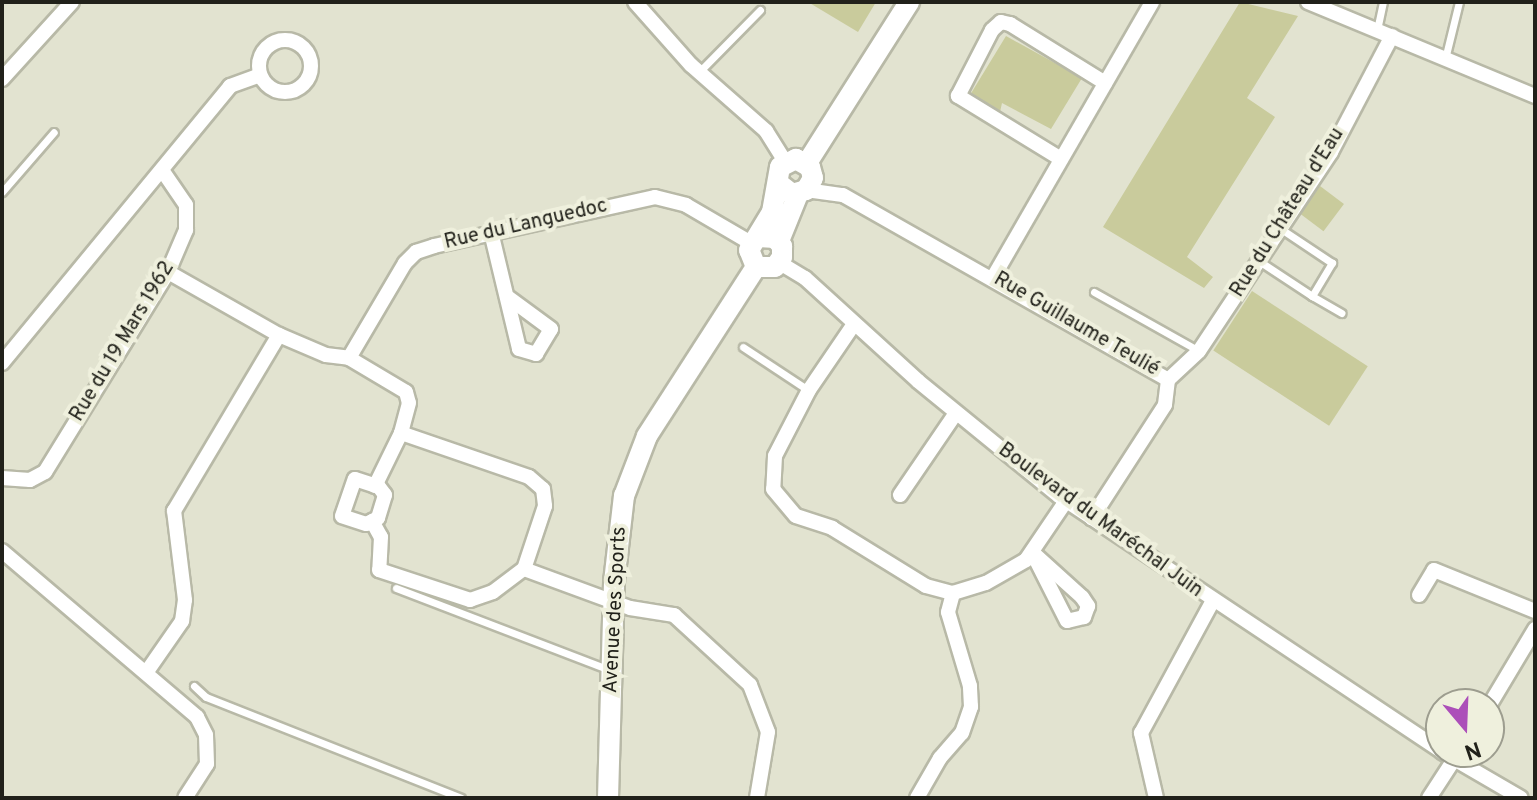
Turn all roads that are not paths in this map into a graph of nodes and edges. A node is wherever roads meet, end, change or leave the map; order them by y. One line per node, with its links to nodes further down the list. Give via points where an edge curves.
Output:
1 (72, 2): 14 (street)
2 (635, 2): 12 (street)
3 (909, 2): 21 (main road)
4 (1152, 2): 15 (street)
5 (1308, 2): 9 (street)
6 (1383, 2): 9 (lane)
7 (1459, 2): 11 (lane)
8 (760, 10): 12 (lane)
9 (1377, 30): 10 (street)
10 (1392, 36): 11 (street); 23 (street, Rue du Château d'Eau, via 1331,152)
11 (1445, 59): 16 (street)
12 (699, 72): 19 (street, via 766,131)
13 (260, 75): 20 (street, via 230,86)
14 (2, 79)
15 (1105, 83): 18 (street); 18 (street, via 1010,24 1001,22 992,30 958,96)
16 (1535, 96)
17 (54, 132): 22 (lane)
18 (1061, 159): 30 (street)
19 (785, 162): 21 (main road)
20 (162, 170): 29 (street, Rue du 19 Mars 1962, via 186,205 186,230); 40 (street)
21 (801, 181): 25 (main road); 30 (street, Rue Guillaume Teulié, via 843,195)
22 (2, 192)
23 (1281, 229): 26 (street, Rue du Château d'Eau); 32 (lane, via 1332,263)
24 (491, 232): 25 (street, Rue du Languedoc, via 655,197 686,205); 33 (street); 39 (street, Rue du Languedoc, via 416,252)
25 (763, 240): 27 (main road); 28 (main road, via 749,256)
26 (1259, 261): 32 (lane); 38 (street, Rue du Château d'Eau)
27 (780, 263): 28 (main road, via 769,269); 35 (street, Boulevard du Maréchal Juin, via 805,278)
28 (756, 267): 57 (main road, Avenue des Sports, via 647,436 624,496)
29 (168, 272): 36 (street); 45 (street, Rue du 19 Mars 1962, via 45,472 30,480)
30 (994, 276): 41 (street, Rue Guillaume Teulié)
31 (1094, 292): 38 (lane)
32 (1312, 296): 34 (lane)
33 (509, 298)
34 (1341, 313)
35 (854, 324): 42 (street); 43 (street, Boulevard du Maréchal Juin)
36 (279, 335): 39 (street, via 326,355); 61 (street, via 174,511 185,600 182,621)
37 (743, 347): 42 (lane)
38 (1199, 351): 41 (street, Rue du Château d'Eau)
39 (349, 358): 44 (street, via 406,392 409,403)
40 (2, 363)
41 (1168, 380): 49 (street, Rue Guillaume Teulié, via 1165,405)
42 (809, 390): 55 (street, via 775,456 773,489 783,506 832,528 879,559 894,562 926,586)
43 (956, 413): 47 (street); 48 (street, Boulevard du Maréchal Juin)
44 (401, 433): 46 (street); 53 (street, via 529,477 543,489 545,506)
45 (2, 478)
46 (375, 486): 50 (street, via 385,495); 50 (street, via 355,479 342,516)
47 (900, 495)
48 (1066, 501): 49 (street, Boulevard du Maréchal Juin); 52 (street)
49 (1092, 518): 58 (street, Boulevard du Maréchal Juin)
50 (372, 521): 53 (street, via 381,537 379,570 470,600 493,592)
51 (2, 551): 61 (street)
52 (1032, 552): 52 (street, via 1067,621 1084,617 1088,606 1082,597); 55 (street, via 986,583)
53 (524, 569): 57 (street)
54 (396, 588): 62 (lane)
55 (953, 593): 72 (street, via 948,612 971,707 962,733)
56 (1419, 595): 59 (street, via 1434,570)
57 (614, 602): 62 (main road, Avenue des Sports); 71 (street, via 674,615 750,685 768,732)
58 (1212, 602): 65 (street, Boulevard du Maréchal Juin); 73 (street, via 1141,733)
59 (1535, 611)
60 (1535, 629): 64 (street)
61 (148, 670): 68 (street, via 181,698 206,735 207,764)
62 (612, 670): 70 (main road, Avenue des Sports)
63 (194, 686): 69 (lane, via 206,697)
64 (1500, 688)
65 (1425, 739)
66 (1443, 768): 74 (street)
67 (1472, 768): 75 (street, Boulevard du Maréchal Juin)
68 (185, 798)
69 (461, 798)
70 (608, 798)
71 (757, 798)
72 (917, 798)
73 (1156, 798)
74 (1429, 798)
75 (1521, 798)

